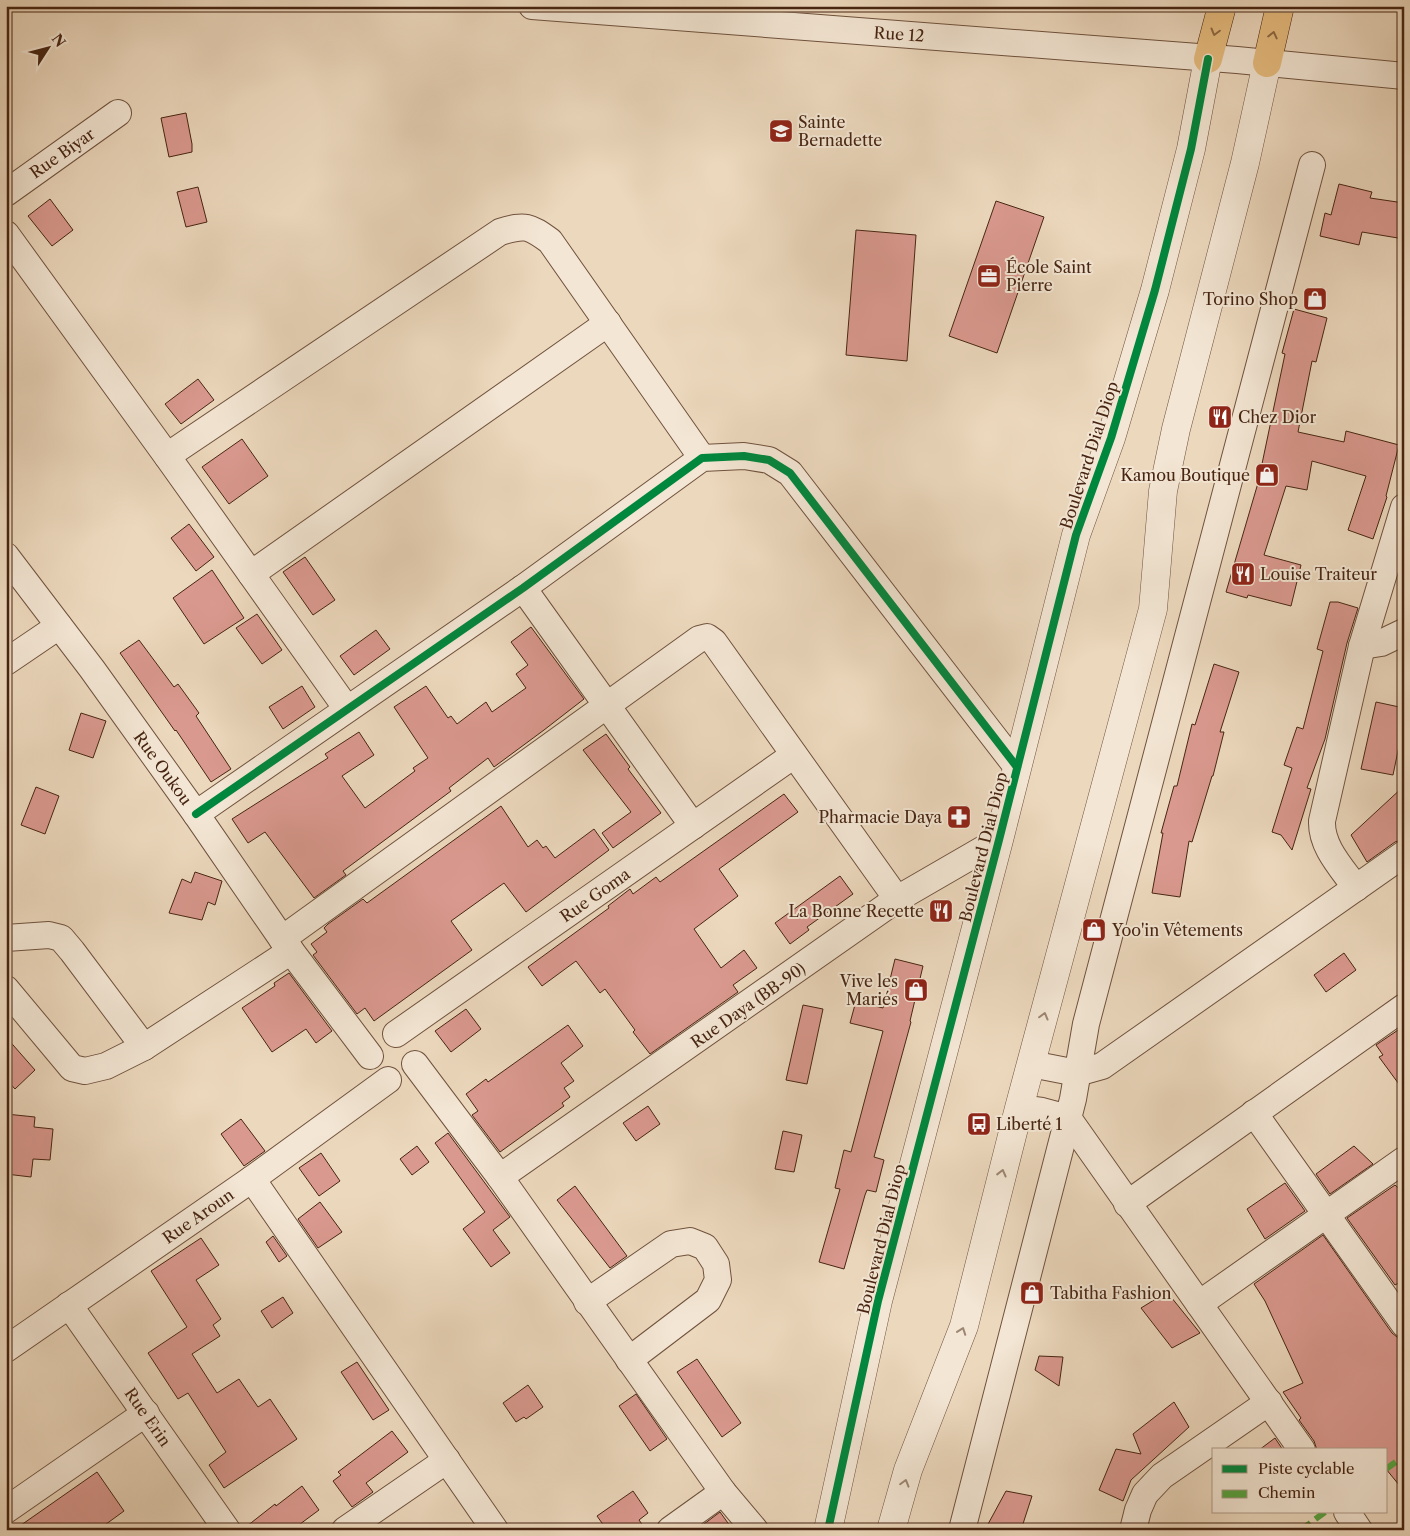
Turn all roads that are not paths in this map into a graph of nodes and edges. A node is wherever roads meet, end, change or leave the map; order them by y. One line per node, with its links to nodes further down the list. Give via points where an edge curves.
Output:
1 (532, 6): 4 (street, Rue 12)
2 (1222, 6): 4 (main road, one-way to 4)
3 (1280, 6): 5 (main road, one-way to 3)
4 (1208, 59): 5 (street, Rue 12); 25 (street, Boulevard Dial Diop, via 1191,149 1155,290 1111,438 1076,535)
5 (1267, 63): 6 (street, Rue 12); 40 (street, one-way to 5, via 1152,609 1163,491 1176,429 1245,163)
6 (1404, 76)
7 (118, 113): 9 (street, Rue Biyar)
8 (1312, 164): 41 (street, via 1086,1024)
9 (6, 193)
10 (6, 234): 12 (street)
11 (608, 323): 12 (street, via 550,241 533,228 516,227 500,232); 13 (street); 16 (street)
12 (167, 456): 16 (street)
13 (702, 458): 17 (street); 25 (street, via 744,456 769,460 790,473)
14 (1404, 507): 20 (street)
15 (6, 556): 18 (street, Rue Oukou)
16 (251, 574): 23 (street)
17 (522, 588): 22 (street); 23 (street)
18 (59, 626): 21 (street); 26 (street, Rue Oukou)
19 (1404, 632): 20 (street, via 1382,643)
20 (1362, 646): 30 (street, via 1321,832 1328,848)
21 (6, 662)
22 (607, 705): 24 (street, via 707,637 714,642); 27 (street); 33 (street)
23 (347, 709): 26 (street)
24 (794, 755): 27 (street, Rue Goma); 31 (street)
25 (1017, 766): 28 (street, Boulevard Dial Diop)
26 (196, 814): 33 (street, Rue Oukou)
27 (693, 826): 36 (street, Rue Goma)
28 (999, 840): 31 (street, Rue Daya (BB-90)); 70 (street, Boulevard Dial Diop, via 878,1301)
29 (1404, 854): 30 (street)
30 (1356, 888): 41 (street, via 1120,1055 1102,1066)
31 (897, 899): 47 (street, Rue Daya (BB-90))
32 (6, 938): 37 (street, via 49,935 61,938)
33 (287, 945): 37 (street); 38 (street, Rue Oukou)
34 (6, 988): 37 (street, via 72,1068 86,1071 106,1066)
35 (1404, 1007): 44 (street)
36 (396, 1034): 38 (street, via 382,1037 371,1048); 39 (street, via 412,1045)
37 (144, 1047)
38 (370, 1056): 42 (street, via 376,1073)
39 (415, 1064): 42 (street, via 404,1077); 47 (street)
40 (1031, 1064): 41 (street); 43 (street)
41 (1077, 1073): 45 (street)
42 (388, 1080): 48 (street, Rue Aroun)
43 (1019, 1108): 45 (street); 71 (street, one-way to 43, via 908,1470 964,1326)
44 (1254, 1113): 49 (street); 50 (street)
45 (1068, 1118): 49 (street); 72 (street)
46 (1404, 1160): 50 (street)
47 (500, 1177): 51 (street)
48 (252, 1179): 52 (street, Rue Aroun); 60 (street)
49 (1127, 1204): 53 (street)
50 (1326, 1215): 53 (street); 54 (street)
51 (588, 1302): 56 (street); 56 (street, via 671,1244 690,1240 704,1248 716,1264 718,1280 708,1300)
52 (69, 1304): 55 (street, Rue Aroun); 58 (street, Rue Erin)
53 (1199, 1304): 57 (street)
54 (1404, 1324)
55 (6, 1349)
56 (629, 1360): 61 (street)
57 (1269, 1402): 59 (street); 64 (street, via 1162,1476 1145,1494)
58 (146, 1413): 62 (street); 65 (street, Rue Erin)
59 (1301, 1448)
60 (447, 1460): 66 (street); 67 (street)
61 (723, 1492): 68 (street); 69 (street)
62 (6, 1510)
63 (1348, 1514): 73 (street)
64 (1141, 1523)
65 (227, 1530)
66 (345, 1530)
67 (495, 1530)
68 (670, 1530)
69 (755, 1530)
70 (828, 1530)
71 (891, 1530)
72 (962, 1530)
73 (1359, 1530)

